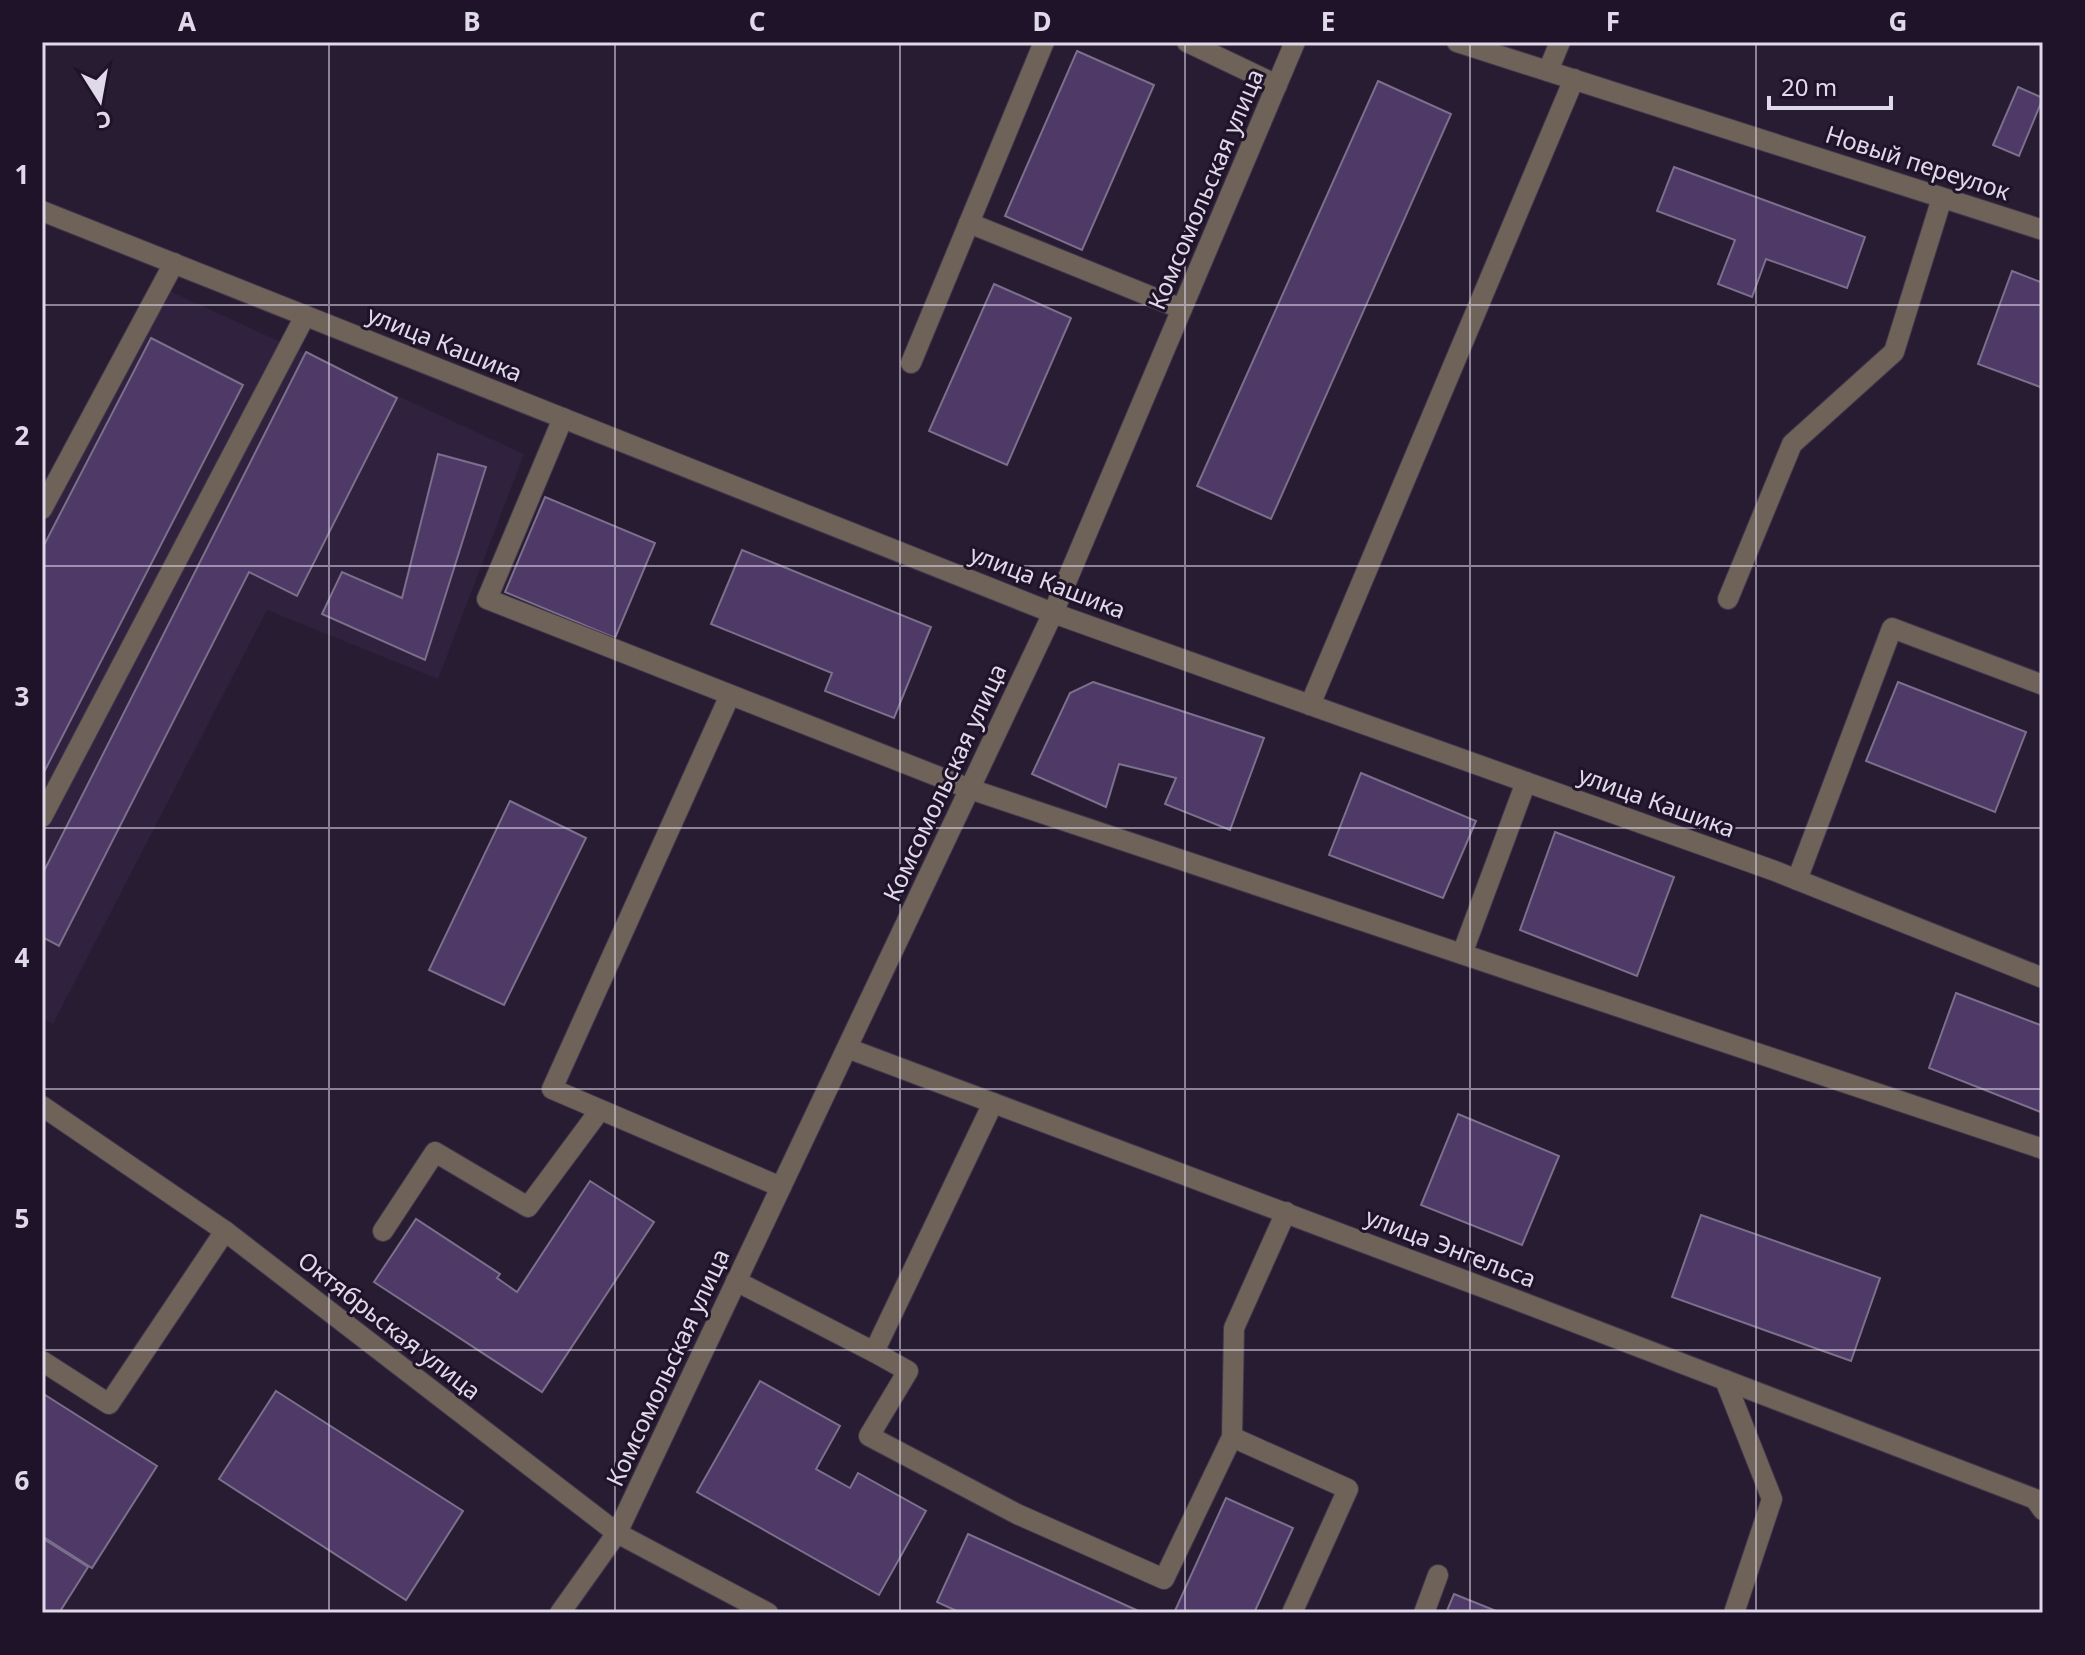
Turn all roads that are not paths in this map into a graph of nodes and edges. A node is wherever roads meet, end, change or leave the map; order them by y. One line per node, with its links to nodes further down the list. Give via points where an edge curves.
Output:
1 (1044, 42): 11 (street)
2 (1187, 42): 8 (street)
3 (1295, 42): 8 (street, Комсомольская улица)
4 (1457, 42): 6 (street, Новый переулок)
5 (1560, 42): 6 (street)
6 (1548, 71): 7 (street, Новый переулок)
7 (1574, 79): 9 (street, Новый переулок); 23 (street)
8 (1277, 85): 14 (street, Комсомольская улица)
9 (1942, 198): 12 (street, Новый переулок); 19 (street, via 1894,352 1792,444)
10 (42, 211): 13 (street, улица Кашика)
11 (969, 223): 14 (street); 16 (street)
12 (2043, 230)
13 (174, 263): 15 (street, улица Кашика); 18 (street)
14 (1182, 309): 20 (street, Комсомольская улица)
15 (305, 316): 17 (street, улица Кашика); 26 (street)
16 (911, 363)
17 (563, 418): 20 (street, улица Кашика); 22 (street, via 487,599)
18 (42, 509)
19 (1728, 599)
20 (1053, 613): 23 (street, улица Кашика); 25 (street, Комсомольская улица)
21 (2043, 685): 27 (street, via 1892,628)
22 (730, 695): 25 (street); 33 (street, via 552,1089)
23 (1310, 705): 24 (street, улица Кашика)
24 (1526, 782): 27 (street, улица Кашика); 28 (street)
25 (970, 789): 28 (street); 30 (street, Комсомольская улица)
26 (42, 817)
27 (1797, 880): 29 (street, улица Кашика)
28 (1462, 954): 34 (street)
29 (2043, 978)
30 (847, 1048): 31 (street, улица Энгельса); 35 (street, Комсомольская улица)
31 (993, 1103): 36 (street, улица Энгельса); 40 (street)
32 (42, 1106): 37 (street, Октябрьская улица)
33 (600, 1110): 35 (street); 38 (street, via 528,1207 435,1152)
34 (2043, 1149)
35 (781, 1187): 39 (street, Комсомольская улица)
36 (1286, 1212): 42 (street, улица Энгельса); 43 (street, via 1234,1328)
37 (225, 1231): 41 (street, via 109,1404); 45 (street, Октябрьская улица)
38 (383, 1231)
39 (736, 1281): 40 (street); 45 (street, Комсомольская улица)
40 (874, 1352): 43 (street, via 908,1371 869,1436 1017,1514 1164,1579)
41 (42, 1361)
42 (1725, 1380): 44 (street, улица Энгельса); 51 (street, via 1772,1499)
43 (1232, 1437): 49 (street, via 1348,1489)
44 (2039, 1504)
45 (617, 1533): 47 (street, Комсомольская улица); 48 (street, Октябрьская улица)
46 (1438, 1575): 50 (street)
47 (560, 1613)
48 (768, 1613)
49 (1292, 1613)
50 (1424, 1613)
51 (1734, 1613)

